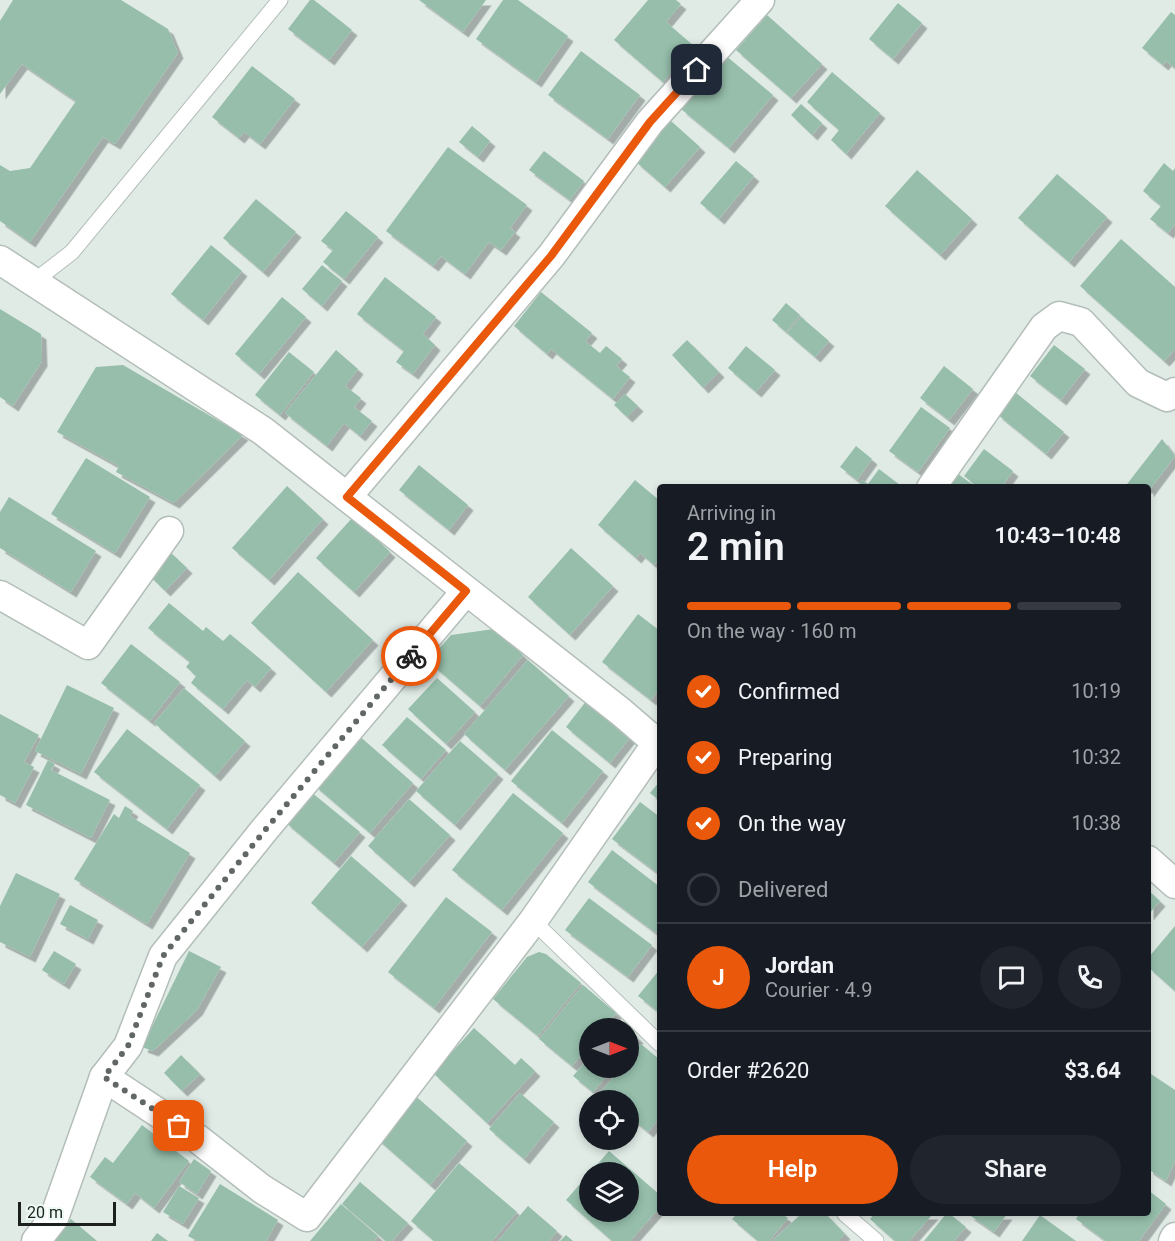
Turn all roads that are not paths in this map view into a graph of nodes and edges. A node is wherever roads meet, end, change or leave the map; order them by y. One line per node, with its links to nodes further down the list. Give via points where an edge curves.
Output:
1 (280, 0): 4 (lane, via 72,252)
2 (760, 0): 7 (street, via 650,122 551,256)
3 (0, 261): 4 (street)
4 (32, 283): 7 (street, via 263,431)
5 (1175, 392): 6 (street, via 1167,397 1138,383 1082,322 1059,316 1044,327)
6 (934, 484)
7 (347, 497): 9 (street)
8 (169, 531): 10 (street, via 88,645)
9 (466, 591): 11 (street); 17 (street, via 163,956 128,1046)
10 (0, 595)
11 (657, 740)
12 (657, 742): 15 (street)
13 (1151, 863): 14 (street)
14 (1175, 884)
15 (533, 921): 16 (lane); 17 (street, via 307,1217)
16 (657, 1041)
17 (104, 1077): 19 (street, via 54,1218)
18 (847, 1216): 20 (lane)
19 (36, 1241)
20 (876, 1241)

